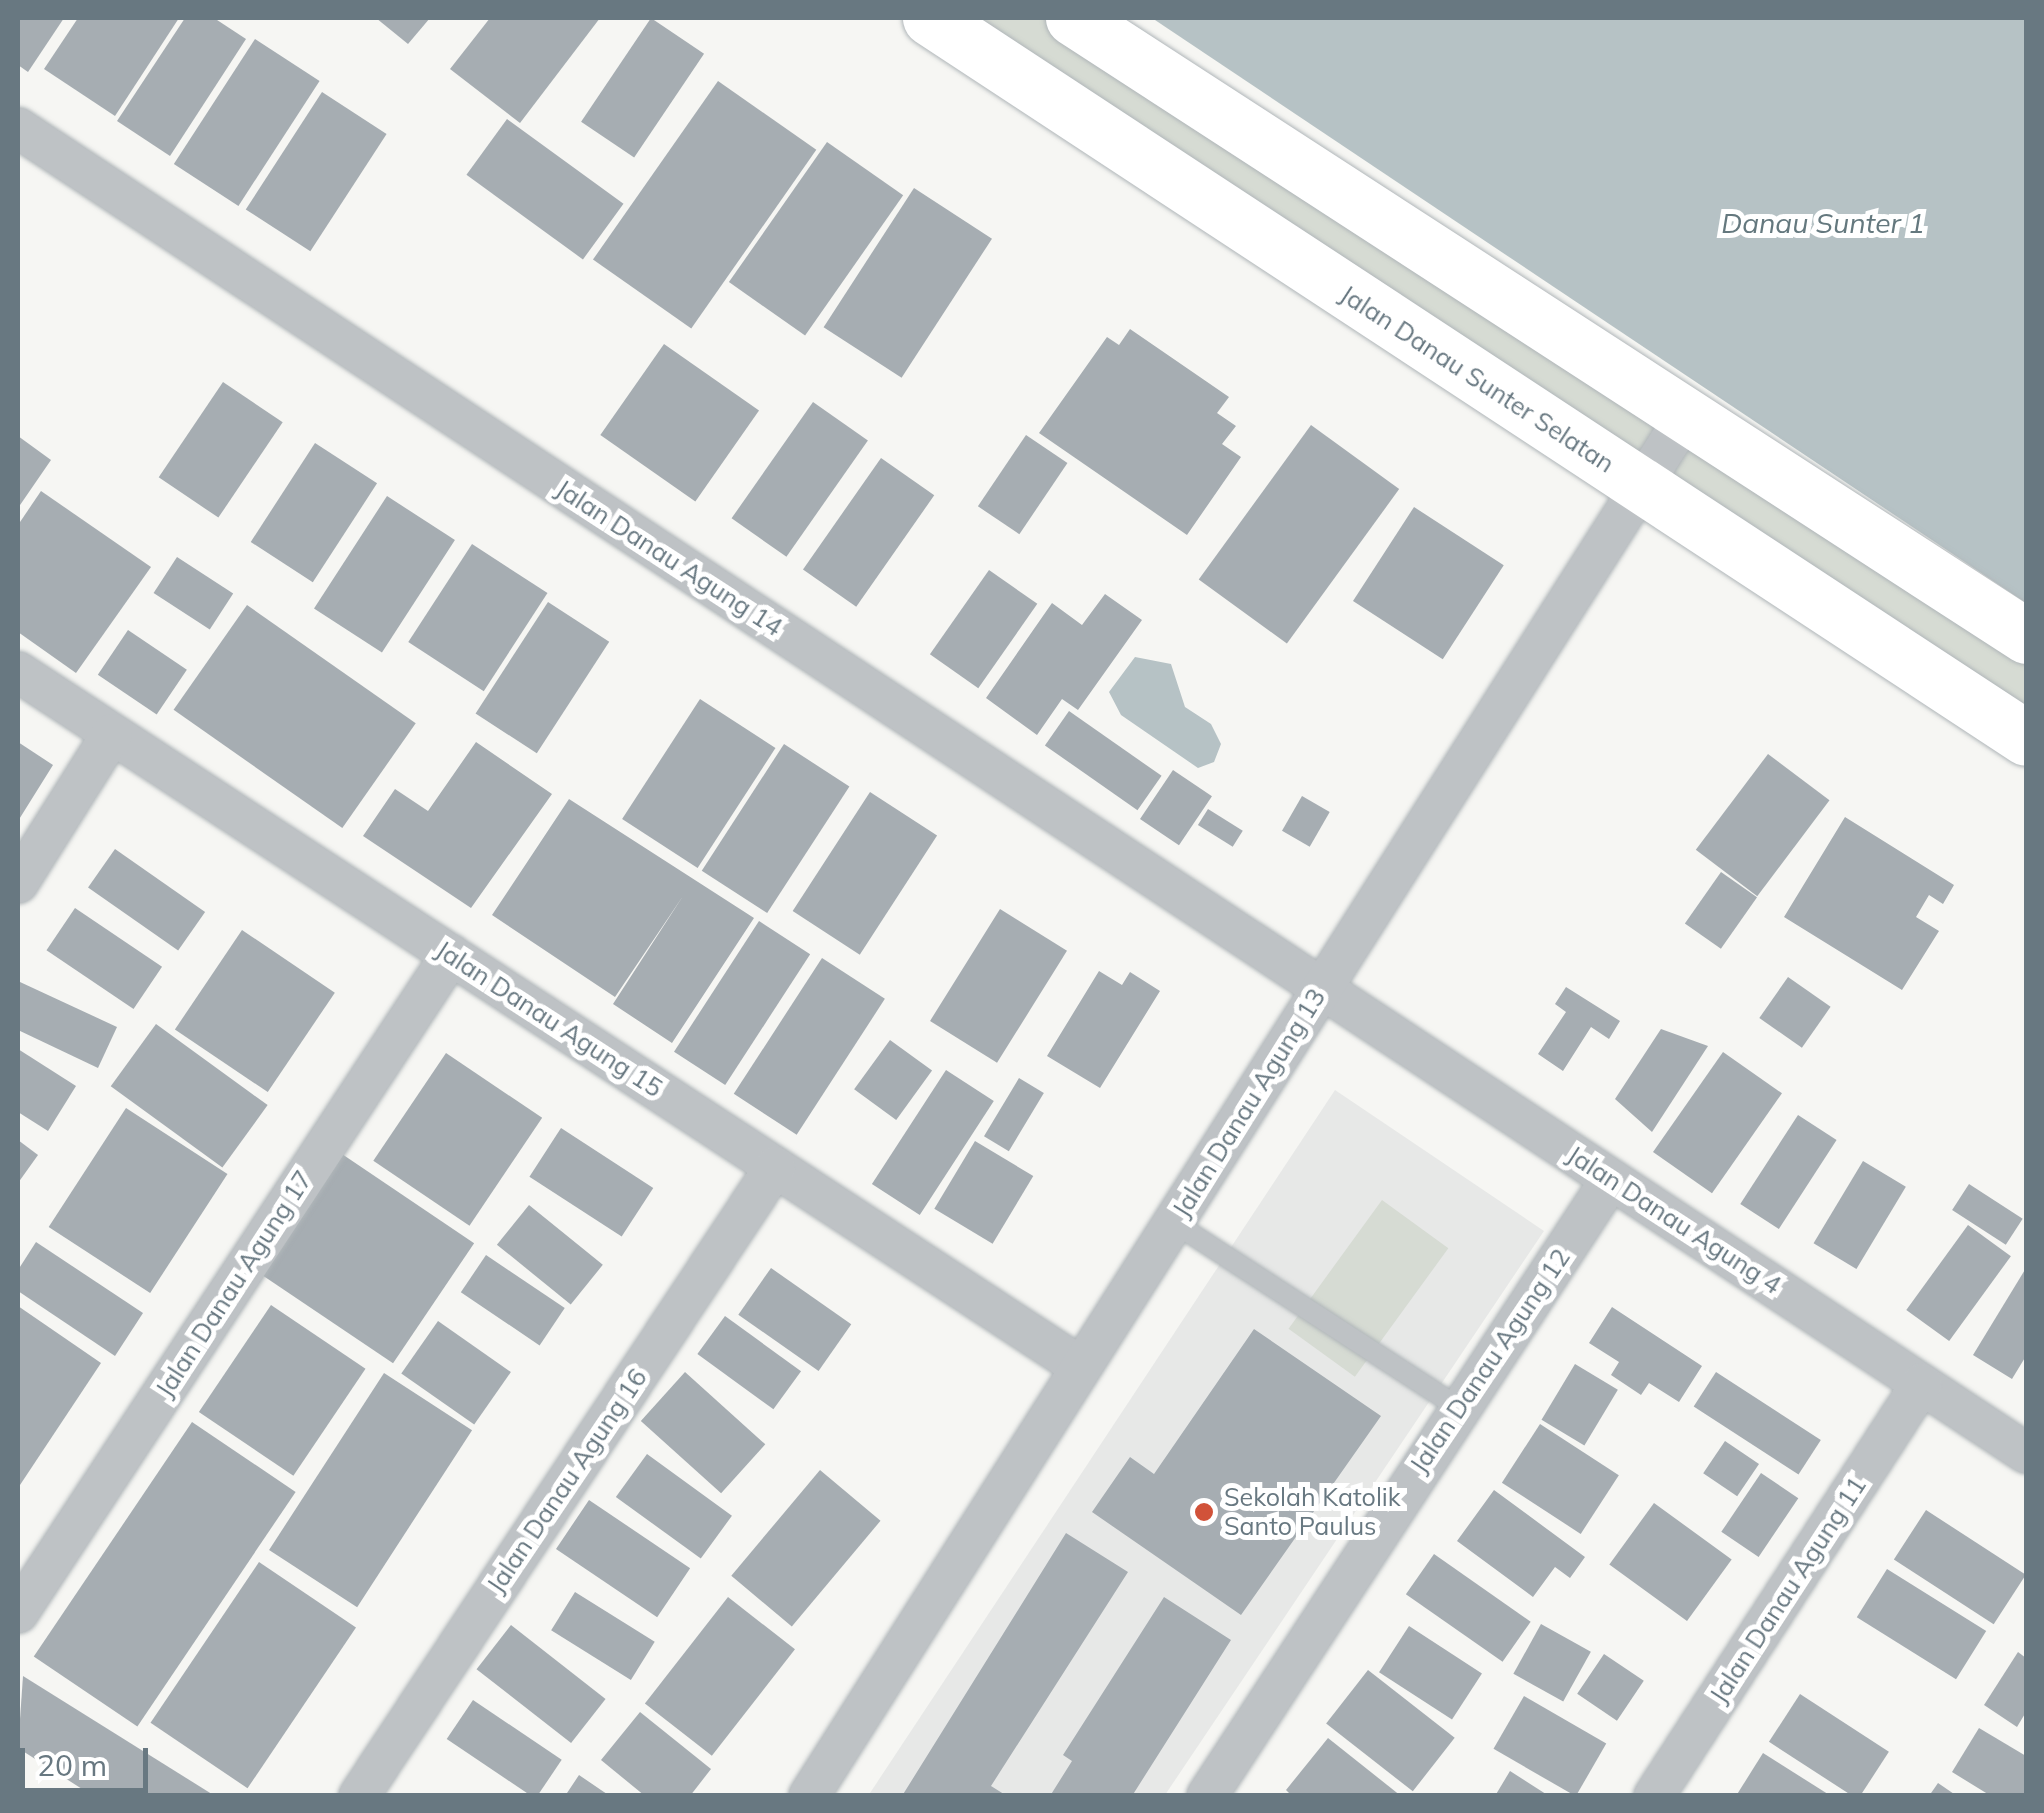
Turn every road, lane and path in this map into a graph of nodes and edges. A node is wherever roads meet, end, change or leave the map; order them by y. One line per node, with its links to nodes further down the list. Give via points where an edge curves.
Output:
1 (930, 18): 5 (street, Jalan Danau Sunter Selatan)
2 (1074, 18): 4 (street)
3 (20, 134): 12 (street, Jalan Danau Agung 14)
4 (1688, 411): 5 (street, Jalan Danau Agung 13); 6 (street)
5 (1638, 486): 9 (street, Jalan Danau Sunter Selatan); 12 (street, Jalan Danau Agung 13)
6 (2026, 636)
7 (18, 672): 8 (street, Jalan Danau Agung 15)
8 (112, 734): 10 (street); 11 (street, Jalan Danau Agung 15)
9 (2026, 738)
10 (18, 883)
11 (450, 955): 13 (street, Jalan Danau Agung 15); 20 (street, Jalan Danau Agung 17)
12 (1321, 988): 14 (street, Jalan Danau Agung 4); 15 (street, Jalan Danau Agung 13)
13 (775, 1167): 16 (street, Jalan Danau Agung 15); 21 (street, Jalan Danau Agung 16)
14 (1611, 1179): 17 (street, Jalan Danau Agung 4); 18 (street, Jalan Danau Agung 12)
15 (1173, 1222): 16 (street, Jalan Danau Agung 13); 18 (lane)
16 (1081, 1366): 22 (street, Jalan Danau Agung 13)
17 (1922, 1384): 19 (street, Jalan Danau Agung 4); 24 (street, Jalan Danau Agung 11)
18 (1458, 1407): 23 (street, Jalan Danau Agung 12)
19 (2026, 1453)
20 (18, 1610)
21 (358, 1796)
22 (809, 1796)
23 (1207, 1796)
24 (1654, 1796)

